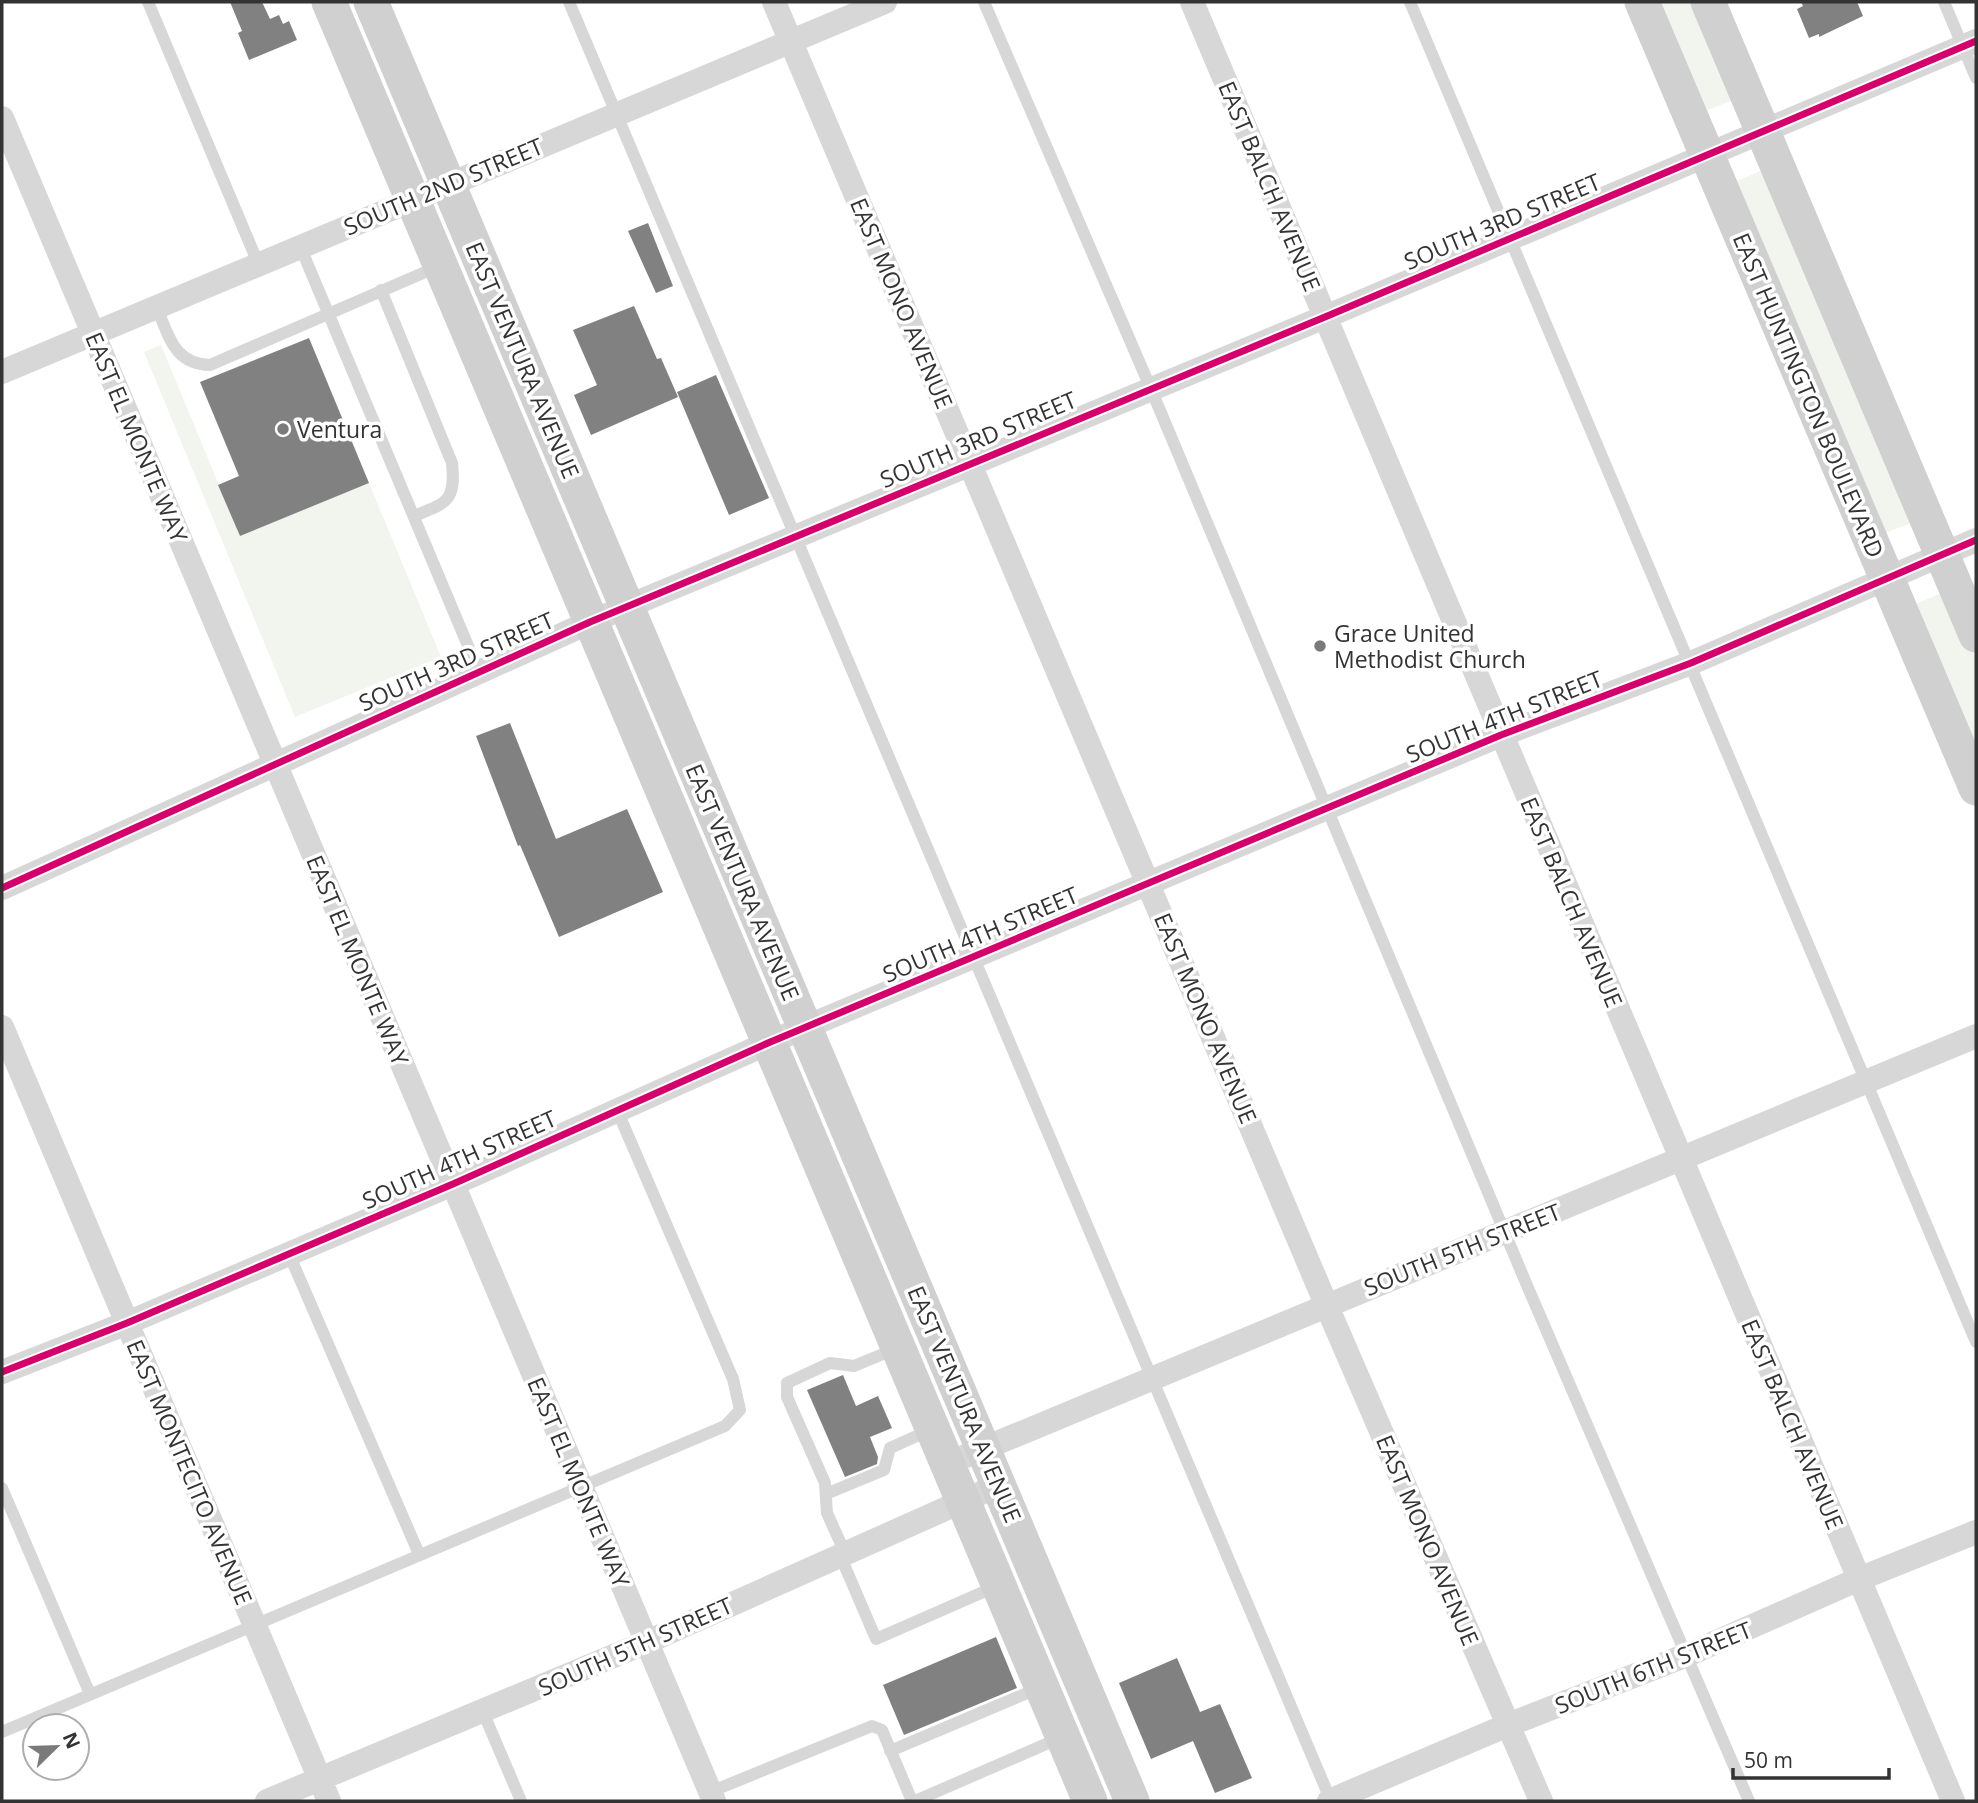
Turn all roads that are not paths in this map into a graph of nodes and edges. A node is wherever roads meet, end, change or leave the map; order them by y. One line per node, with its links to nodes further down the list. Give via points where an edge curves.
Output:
1 (148, 2): 24 (lane)
2 (329, 2): 21 (main road, EAST VENTURA AVENUE)
3 (371, 2): 20 (main road, EAST VENTURA AVENUE)
4 (569, 2): 16 (lane)
5 (775, 2): 13 (street, EAST MONO AVENUE)
6 (884, 2): 13 (street, SOUTH 2ND STREET)
7 (984, 2): 32 (lane)
8 (1192, 2): 29 (street, EAST BALCH AVENUE)
9 (1410, 2): 22 (lane)
10 (1642, 2): 19 (main road, EAST HUNTINGTON BOULEVARD)
11 (1708, 2): 18 (main road)
12 (1944, 2): 14 (lane)
13 (791, 41): 16 (street, SOUTH 2ND STREET); 33 (street, EAST MONO AVENUE)
14 (1970, 44): 15 (lane); 18 (street, SOUTH 3RD STREET)
15 (1976, 78)
16 (617, 114): 20 (street, SOUTH 2ND STREET); 35 (lane)
17 (2, 118): 30 (street, EAST EL MONTE WAY)
18 (1763, 131): 19 (street, SOUTH 3RD STREET); 37 (main road)
19 (1707, 156): 22 (street, SOUTH 3RD STREET); 38 (main road, EAST HUNTINGTON BOULEVARD)
20 (450, 184): 21 (street, SOUTH 2ND STREET); 39 (main road, EAST VENTURA AVENUE)
21 (414, 199): 23 (street, SOUTH 2ND STREET); 25 (main road, EAST VENTURA AVENUE)
22 (1510, 238): 29 (street, SOUTH 3RD STREET); 42 (lane)
23 (300, 246): 24 (street, SOUTH 2ND STREET); 28 (lane)
24 (258, 263): 27 (street, SOUTH 2ND STREET)
25 (441, 265): 26 (lane); 40 (main road, EAST VENTURA AVENUE)
26 (381, 290): 28 (lane); 34 (lane, via 452,463 454,487 444,505)
27 (156, 306): 28 (lane, via 178,355 193,365 210,365); 30 (street, SOUTH 2ND STREET)
28 (330, 312): 34 (lane)
29 (1325, 317): 32 (street, SOUTH 3RD STREET); 44 (street, EAST BALCH AVENUE)
30 (93, 333): 31 (street, SOUTH 2ND STREET); 45 (street, EAST EL MONTE WAY)
31 (2, 372)
32 (1151, 389): 33 (street, SOUTH 3RD STREET); 47 (lane)
33 (971, 464): 35 (street, SOUTH 3RD STREET); 48 (street, EAST MONO AVENUE)
34 (414, 516): 43 (lane)
35 (795, 536): 39 (street, SOUTH 3RD STREET); 50 (lane)
36 (1976, 540): 37 (street, SOUTH 4TH STREET)
37 (1942, 554): 38 (street, SOUTH 4TH STREET); 41 (main road)
38 (1887, 577): 42 (street, SOUTH 4TH STREET); 46 (main road, EAST HUNTINGTON BOULEVARD)
39 (626, 606): 40 (street, SOUTH 3RD STREET); 52 (main road, EAST VENTURA AVENUE)
40 (590, 622): 43 (street, SOUTH 3RD STREET); 54 (main road, EAST VENTURA AVENUE)
41 (1976, 635)
42 (1690, 663): 44 (street, SOUTH 4TH STREET); 55 (lane)
43 (479, 672): 45 (street, SOUTH 3RD STREET)
44 (1501, 735): 47 (street, SOUTH 4TH STREET); 57 (street, EAST BALCH AVENUE)
45 (275, 763): 49 (street, SOUTH 3RD STREET); 58 (street, EAST EL MONTE WAY)
46 (1976, 788)
47 (1328, 809): 48 (street, SOUTH 4TH STREET); 59 (lane)
48 (1149, 884): 50 (street, SOUTH 4TH STREET); 61 (street, EAST MONO AVENUE)
49 (2, 888)
50 (974, 958): 52 (street, SOUTH 4TH STREET); 66 (lane)
51 (2, 1027): 62 (street, EAST MONTECITO AVENUE)
52 (805, 1028): 54 (street, SOUTH 4TH STREET); 68 (main road, EAST VENTURA AVENUE)
53 (1976, 1036): 55 (street, SOUTH 5TH STREET)
54 (768, 1043): 56 (street, SOUTH 4TH STREET); 64 (main road, EAST VENTURA AVENUE)
55 (1866, 1082): 57 (street, SOUTH 5TH STREET); 63 (lane)
56 (617, 1110): 58 (street, SOUTH 4TH STREET); 70 (lane, via 733,1378 740,1410 726,1426)
57 (1681, 1158): 59 (street, SOUTH 5TH STREET); 78 (street, EAST BALCH AVENUE)
58 (453, 1184): 60 (street, SOUTH 4TH STREET); 70 (street, EAST EL MONTE WAY)
59 (1505, 1231): 61 (street, SOUTH 5TH STREET); 82 (lane)
60 (289, 1254): 62 (street, SOUTH 4TH STREET); 76 (lane)
61 (1326, 1304): 66 (street, SOUTH 5TH STREET); 86 (street, EAST MONO AVENUE)
62 (127, 1323): 65 (street, SOUTH 4TH STREET); 80 (street, EAST MONTECITO AVENUE)
63 (1976, 1342)
64 (899, 1348): 67 (main road, EAST VENTURA AVENUE); 73 (lane, via 855,1366 830,1363 788,1383 787,1396)
65 (2, 1372)
66 (1151, 1378): 68 (street, SOUTH 5TH STREET); 97 (lane)
67 (934, 1429): 69 (main road, EAST VENTURA AVENUE); 73 (lane, via 891,1448 884,1470)
68 (984, 1449): 69 (street, SOUTH 5TH STREET); 71 (main road, EAST VENTURA AVENUE)
69 (949, 1464): 74 (main road, EAST VENTURA AVENUE)
70 (580, 1485): 76 (lane); 81 (street, EAST EL MONTE WAY)
71 (999, 1486): 74 (street, SOUTH 5TH STREET); 96 (main road, EAST VENTURA AVENUE)
72 (2, 1488): 84 (lane)
73 (826, 1494): 77 (lane, via 827,1513)
74 (965, 1501): 77 (street, SOUTH 5TH STREET); 79 (main road, EAST VENTURA AVENUE)
75 (1976, 1532): 78 (street, SOUTH 6TH STREET)
76 (419, 1554): 80 (lane)
77 (842, 1554): 79 (lane, via 876,1639); 81 (street, SOUTH 5TH STREET)
78 (1859, 1579): 82 (street, SOUTH 6TH STREET); 100 (street, EAST BALCH AVENUE)
79 (1000, 1585): 83 (main road, EAST VENTURA AVENUE)
80 (254, 1623): 84 (lane); 90 (street, EAST MONTECITO AVENUE)
81 (647, 1642): 85 (street, SOUTH 5TH STREET); 91 (street, EAST EL MONTE WAY)
82 (1687, 1655): 86 (street, SOUTH 6TH STREET); 99 (lane)
83 (1042, 1686): 88 (main road, EAST VENTURA AVENUE); 89 (lane)
84 (90, 1694): 87 (lane)
85 (483, 1712): 90 (street, SOUTH 5TH STREET); 93 (lane)
86 (1508, 1725): 97 (street, SOUTH 6TH STREET); 98 (street, EAST MONO AVENUE)
87 (2, 1732)
88 (1063, 1737): 94 (lane); 95 (main road, EAST VENTURA AVENUE)
89 (890, 1751): 91 (lane, via 882,1730 872,1726); 94 (lane)
90 (324, 1790): 92 (street, SOUTH 5TH STREET)
91 (712, 1797)
92 (267, 1801)
93 (521, 1801)
94 (913, 1801)
95 (1090, 1801)
96 (1132, 1801)
97 (1330, 1801)
98 (1541, 1801)
99 (1749, 1801)
100 (1953, 1801)

